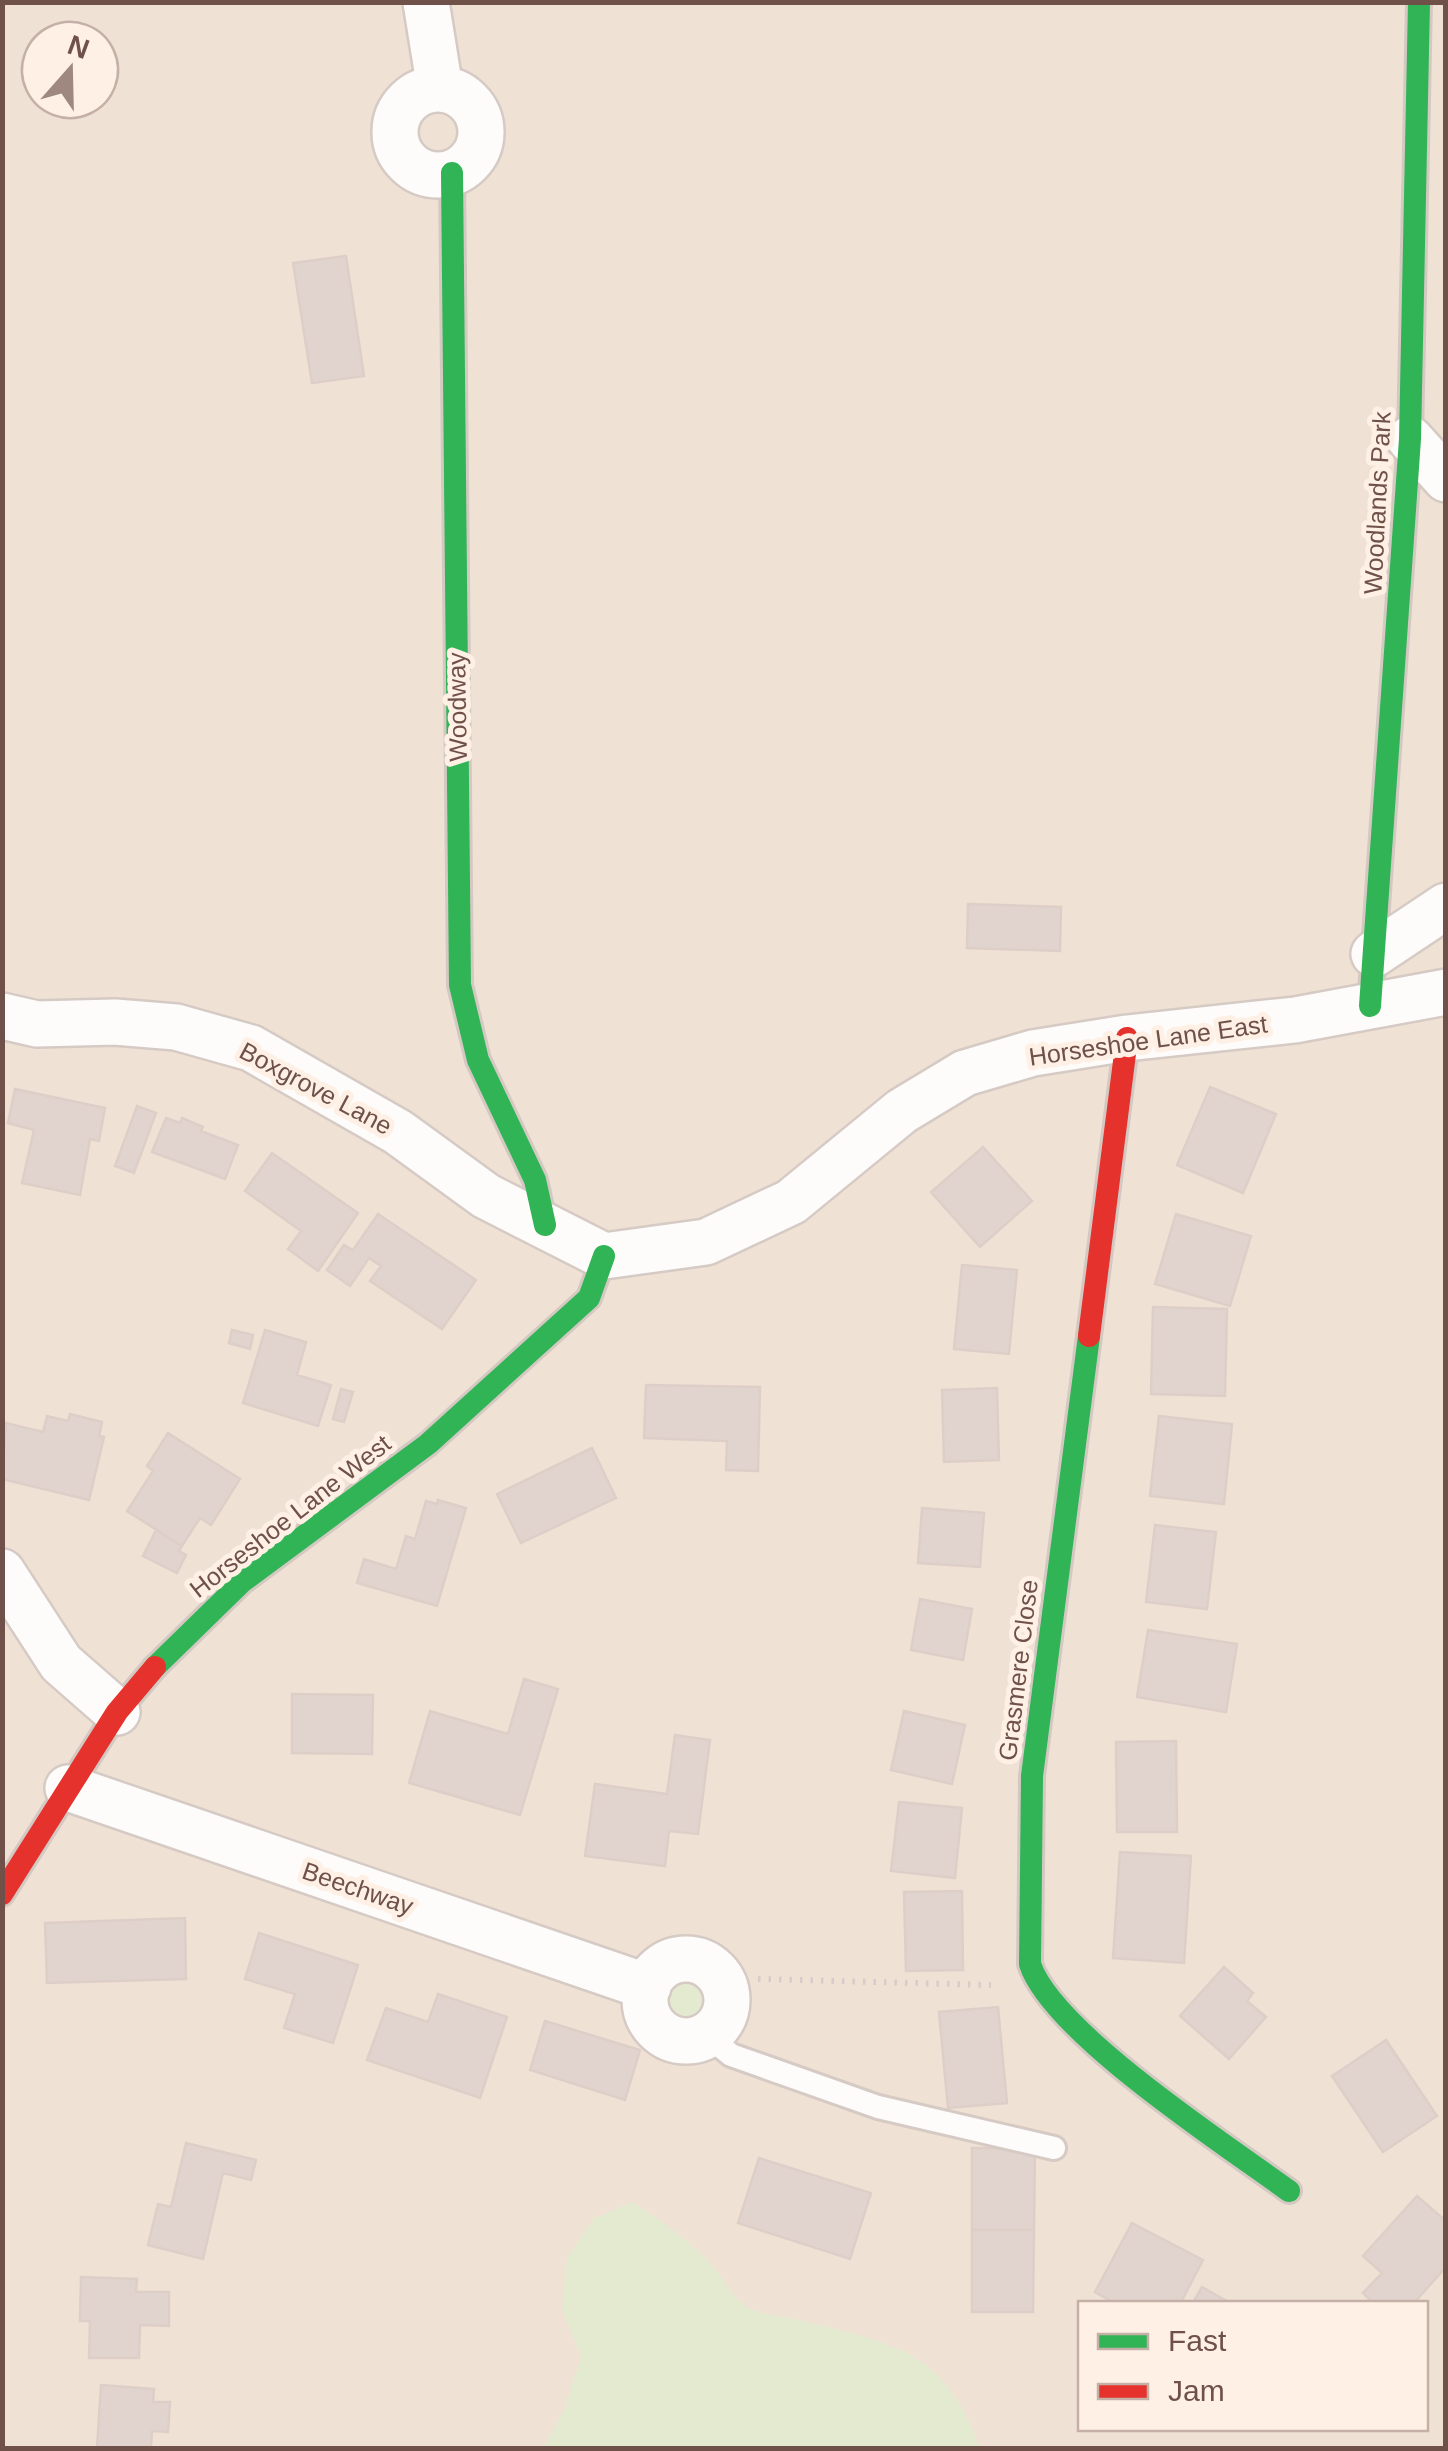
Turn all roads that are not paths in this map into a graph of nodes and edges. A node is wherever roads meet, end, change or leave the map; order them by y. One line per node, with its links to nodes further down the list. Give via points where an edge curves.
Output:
1 (426, 2): 3 (street)
2 (1419, 2): 5 (street, Woodlands Park)
3 (440, 88): 4 (street, via 466,98 481,122 473,159); 4 (street, via 404,105 395,131 412,167)
4 (452, 174): 13 (street, Woodway, via 460,985 478,1060 535,1180)
5 (1410, 438): 6 (street); 8 (street, Woodlands Park)
6 (1446, 479)
7 (1446, 906): 8 (street)
8 (1374, 954): 10 (street, Woodlands Park)
9 (1446, 992): 10 (street, Horseshoe Lane East)
10 (1370, 1006): 12 (street, Horseshoe Lane East)
11 (2, 1016): 13 (street, Boxgrove Lane, via 37,1024 176,1027 251,1048 398,1132 486,1196)
12 (1127, 1038): 14 (street, Horseshoe Lane East, via 1033,1053 964,1074 902,1111 791,1202 706,1242); 22 (street, Grasmere Close, via 1032,1776 1030,1964 1037,1986 1120,2068)
13 (545, 1225): 14 (street, Boxgrove Lane)
14 (604, 1256): 16 (street, Horseshoe Lane West, via 589,1298 428,1444 242,1582 174,1644)
15 (2, 1572): 16 (street, via 61,1664)
16 (117, 1712): 17 (street, Horseshoe Lane West)
17 (68, 1788): 18 (street, Horseshoe Lane West); 19 (street, Beechway)
18 (2, 1894)
19 (648, 1987): 20 (street, via 649,2016 664,2034 686,2041); 20 (street, via 657,1972 678,1960 709,1967 725,1986 727,2002)
20 (708, 2035): 21 (lane, via 732,2054 878,2106)
21 (1054, 2148)
22 (1289, 2191)

